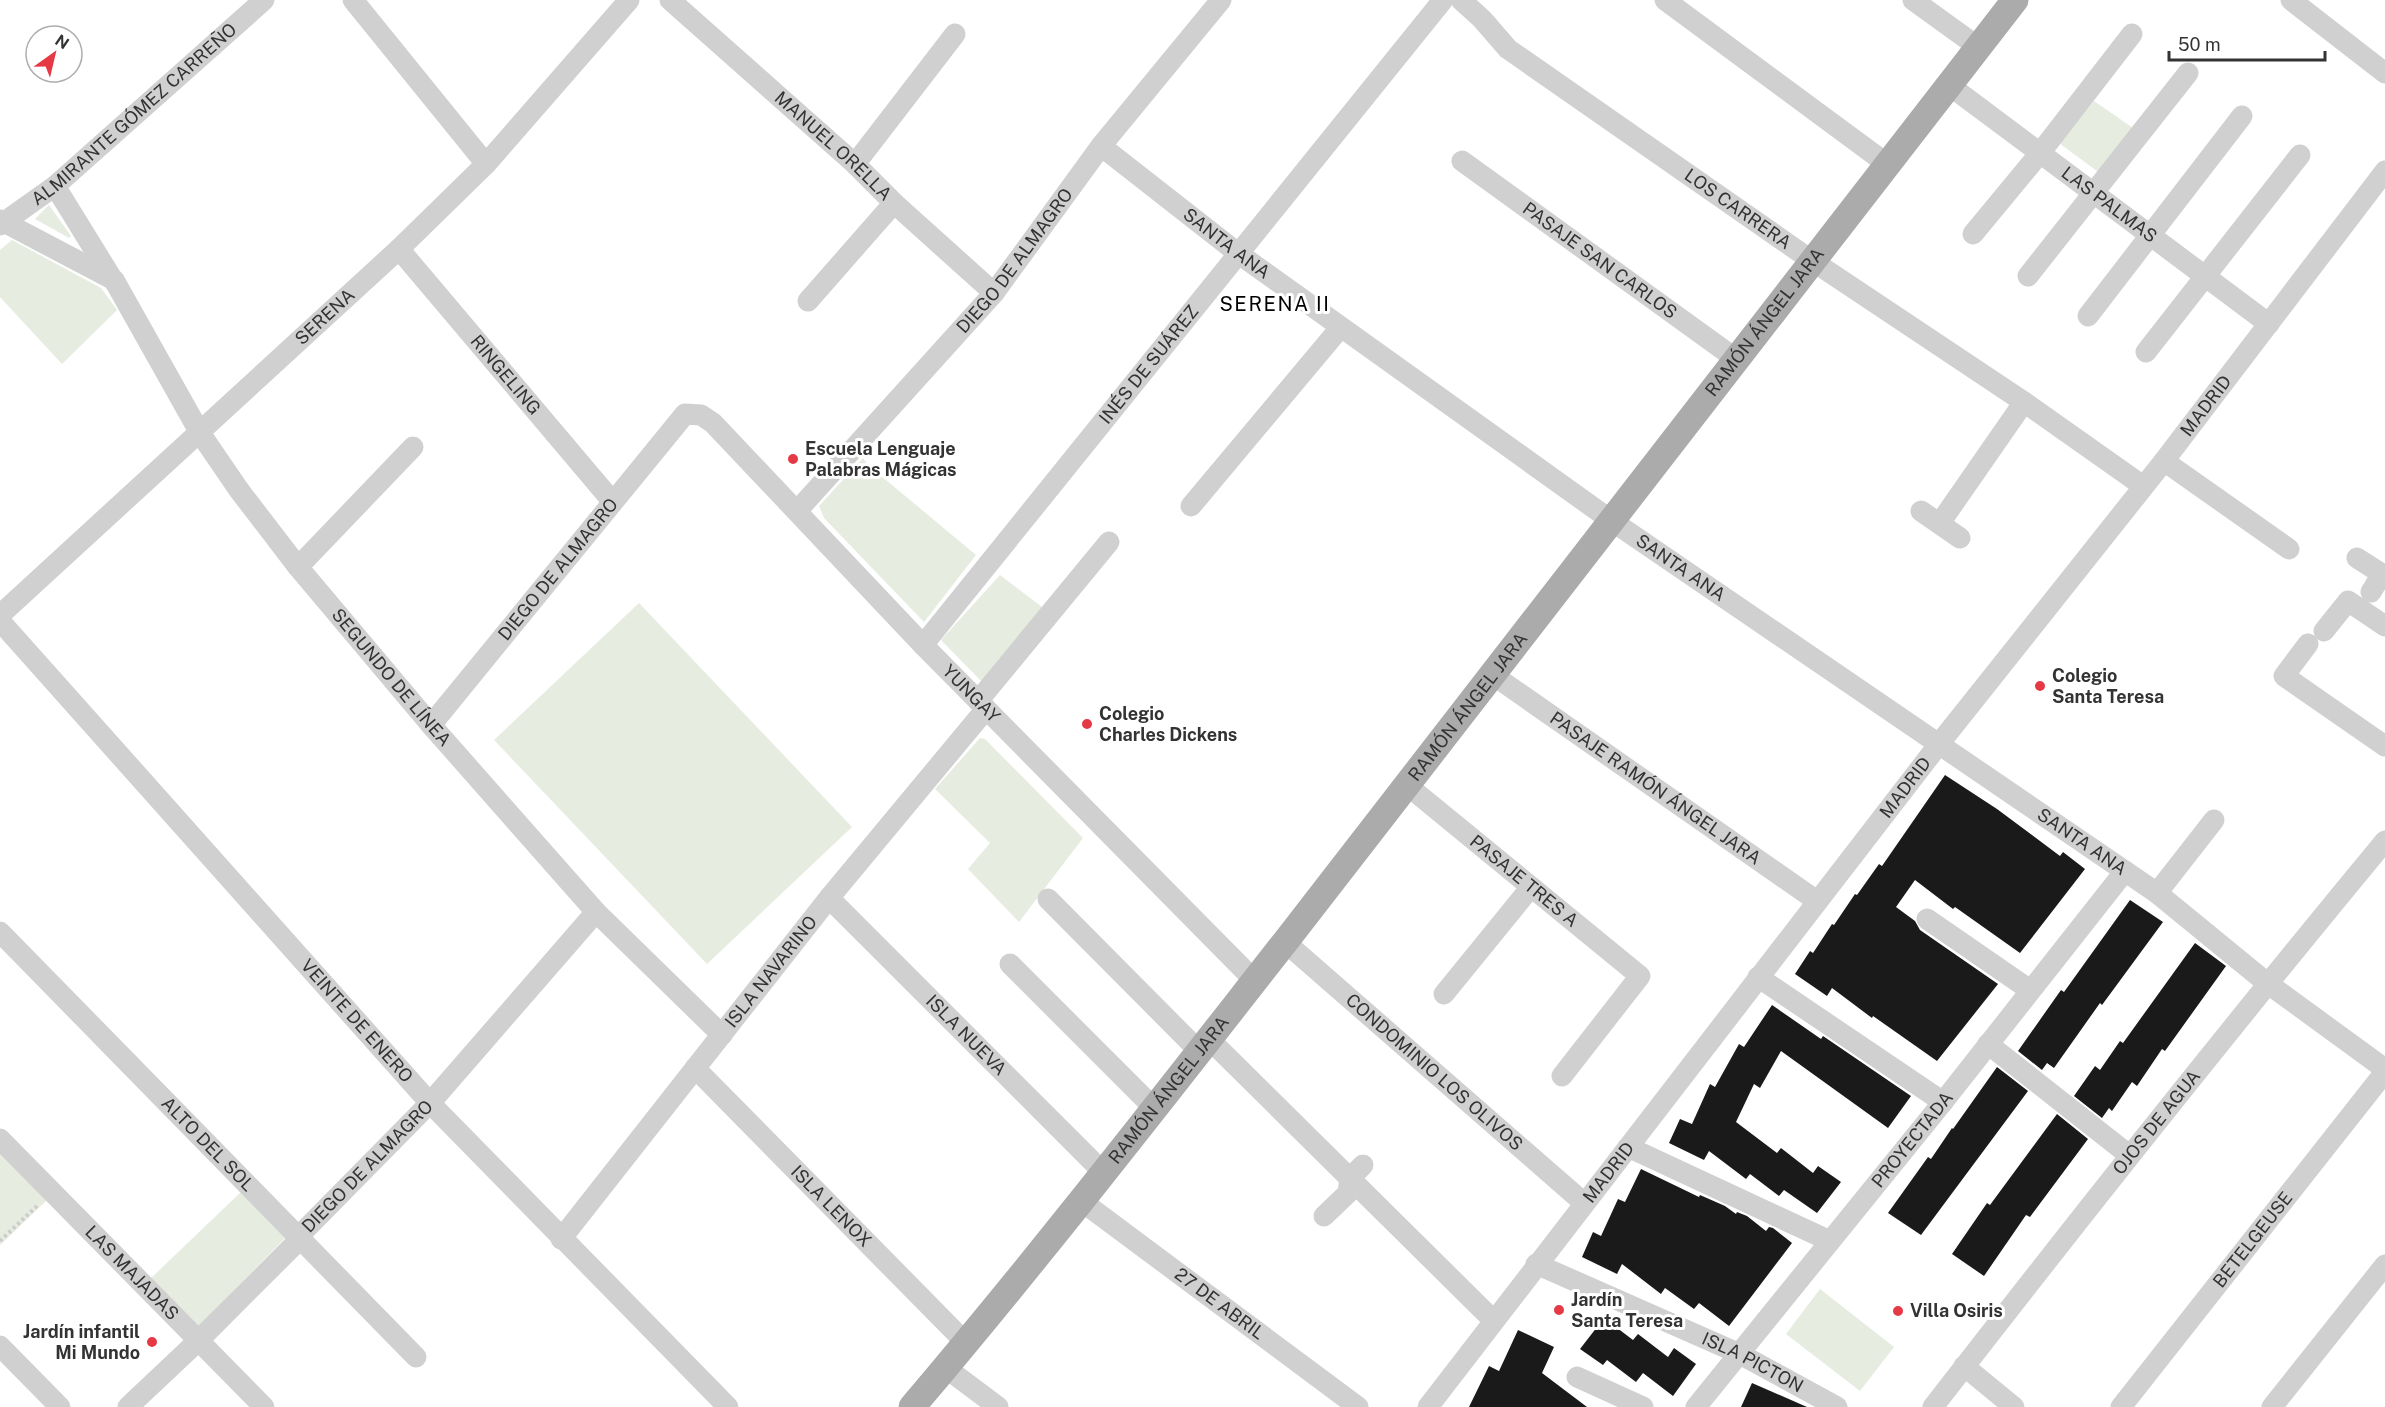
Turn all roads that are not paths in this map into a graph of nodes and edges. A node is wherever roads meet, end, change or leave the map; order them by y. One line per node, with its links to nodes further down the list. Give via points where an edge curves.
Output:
1 (264, 0): 27 (street, ALMIRANTE GÓMEZ CARREÑO)
2 (353, 0): 23 (street)
3 (629, 0): 23 (street, SERENA)
4 (670, 0): 24 (street, MANUEL ORELLA)
5 (1221, 0): 19 (street, DIEGO DE ALMAGRO)
6 (1443, 0): 34 (street, INÉS DE SUÁREZ)
7 (1461, 0): 35 (street, LOS CARRERA, via 1508,49)
8 (1665, 0): 25 (street)
9 (1913, 0): 14 (street)
10 (2015, 0): 14 (main road, RAMÓN ÁNGEL JARA)
11 (2291, 0): 16 (street)
12 (955, 34): 24 (street)
13 (2132, 34): 20 (street)
14 (1978, 47): 17 (main road, RAMÓN ÁNGEL JARA)
15 (2188, 73): 28 (street)
16 (2385, 73)
17 (1949, 85): 20 (street, LAS PALMAS); 25 (main road, RAMÓN ÁNGEL JARA)
18 (2242, 116): 32 (street)
19 (1101, 146): 34 (street, SANTA ANA); 39 (street, DIEGO DE ALMAGRO)
20 (2040, 153): 28 (street, LAS PALMAS); 31 (street)
21 (2300, 155): 37 (street)
22 (1462, 160): 45 (street, PASAJE SAN CARLOS)
23 (486, 164): 33 (street, SERENA)
24 (855, 164): 29 (street, MANUEL ORELLA)
25 (1887, 164): 35 (main road, RAMÓN ÁNGEL JARA)
26 (2385, 171): 42 (street, MADRID)
27 (55, 186): 30 (street, ALMIRANTE GÓMEZ CARREÑO); 38 (street, SEGUNDO DE LÍNEA)
28 (2094, 194): 32 (street, LAS PALMAS); 36 (street)
29 (894, 203): 39 (street, MANUEL ORELLA); 40 (street)
30 (1, 222): 38 (street)
31 (1973, 234)
32 (2149, 234): 37 (street, LAS PALMAS); 41 (street)
33 (399, 249): 48 (street, SERENA); 52 (street, RINGELING)
34 (1239, 254): 43 (street, SANTA ANA); 67 (street, INÉS DE SUÁREZ)
35 (1811, 260): 45 (main road, RAMÓN ÁNGEL JARA); 46 (street, LOS CARRERA)
36 (2028, 276)
37 (2205, 277): 42 (street, LAS PALMAS); 44 (street)
38 (114, 280): 48 (street, SEGUNDO DE LÍNEA)
39 (994, 293): 54 (street, DIEGO DE ALMAGRO)
40 (808, 302)
41 (2088, 316)
42 (2269, 324): 50 (street, MADRID)
43 (1340, 328): 53 (street); 56 (street, SANTA ANA)
44 (2146, 352)
45 (1736, 359): 56 (main road, RAMÓN ÁNGEL JARA)
46 (2024, 402): 51 (street, LOS CARRERA); 57 (street)
47 (685, 414): 52 (street, DIEGO DE ALMAGRO); 54 (street, YUNGAY, via 701,415 713,423)
48 (200, 433): 62 (street, SEGUNDO DE LÍNEA); 64 (street, SERENA)
49 (413, 447): 62 (street)
50 (2164, 461): 51 (street, MADRID); 60 (street)
51 (2143, 486): 71 (street, MADRID)
52 (612, 501): 70 (street, DIEGO DE ALMAGRO)
53 (1191, 506)
54 (797, 511): 67 (street, YUNGAY)
55 (1921, 511): 57 (street)
56 (1612, 521): 68 (main road, RAMÓN ÁNGEL JARA); 71 (street, SANTA ANA)
57 (1940, 523): 58 (street)
58 (1960, 538)
59 (1109, 542): 69 (street, ISLA NAVARINO)
60 (2289, 549)
61 (2357, 558): 63 (street, via 2382,574)
62 (298, 567): 70 (street, SEGUNDO DE LÍNEA)
63 (2372, 601): 66 (street); 72 (street, via 2348,601 2284,676)
64 (0, 615)
65 (0, 621): 99 (street, VEINTE DE ENERO)
66 (2385, 626)
67 (923, 645): 69 (street, YUNGAY)
68 (1492, 675): 73 (main road, RAMÓN ÁNGEL JARA); 81 (street, PASAJE RAMÓN ÁNGEL JARA)
69 (982, 705): 79 (street, ISLA NAVARINO); 88 (street, YUNGAY)
70 (430, 725): 82 (street, SEGUNDO DE LÍNEA)
71 (1939, 744): 76 (street, SANTA ANA); 81 (street, MADRID)
72 (2385, 746)
73 (1408, 786): 77 (street, PASAJE TRES A); 85 (main road, RAMÓN ÁNGEL JARA)
74 (2214, 820): 78 (street)
75 (2385, 841): 89 (street, OJOS DE AGUA)
76 (2125, 871): 78 (street, SANTA ANA); 90 (street, PROYECTADA)
77 (1531, 887): 91 (street); 97 (street, PASAJE TRES A, via 1640,976)
78 (2157, 893): 89 (street, SANTA ANA)
79 (829, 898): 92 (street, ISLA NAVARINO); 105 (street, ISLA NUEVA)
80 (1048, 899): 94 (street)
81 (1817, 901): 87 (street, MADRID)
82 (596, 912): 92 (street, SEGUNDO DE LÍNEA); 99 (street, DIEGO DE ALMAGRO)
83 (1927, 919): 90 (street)
84 (0, 932): 109 (street, ALTO DEL SOL)
85 (1285, 942): 88 (main road, RAMÓN ÁNGEL JARA); 107 (street, CONDOMINIO LOS OLIVOS)
86 (1010, 964): 100 (street)
87 (1758, 977): 98 (street); 102 (street, MADRID)
88 (1255, 981): 94 (main road, RAMÓN ÁNGEL JARA)
89 (2267, 983): 96 (street, SANTA ANA); 103 (street, OJOS DE AGUA)
90 (2030, 990): 93 (street, PROYECTADA)
91 (1444, 994)
92 (722, 1035): 95 (street, ISLA NAVARINO)
93 (1988, 1044): 98 (street, PROYECTADA); 103 (street)
94 (1204, 1045): 100 (main road, RAMÓN ÁNGEL JARA); 104 (street)
95 (695, 1068): 110 (street, ISLA NAVARINO); 116 (street, ISLA LENOX)
96 (2385, 1071): 136 (street, BETELGEUSE)
97 (1562, 1076)
98 (1943, 1102): 111 (street, PROYECTADA)
99 (430, 1103): 109 (street, DIEGO DE ALMAGRO); 110 (street, VEINTE DE ENERO)
100 (1154, 1108): 105 (main road, RAMÓN ÁNGEL JARA)
101 (0, 1139): 115 (street, LAS MAJADAS)
102 (1628, 1147): 107 (street, MADRID); 111 (street)
103 (2129, 1155): 120 (street, OJOS DE AGUA)
104 (1356, 1171): 108 (street, via 1348,1193); 114 (street)
105 (1103, 1172): 106 (main road, RAMÓN ÁNGEL JARA)
106 (1080, 1200): 116 (main road, RAMÓN ÁNGEL JARA); 129 (street, 27 DE ABRIL)
107 (1584, 1203): 112 (street, MADRID)
108 (1324, 1216)
109 (298, 1237): 115 (street, DIEGO DE ALMAGRO); 119 (street, ALTO DEL SOL)
110 (561, 1239): 126 (street, VEINTE DE ENERO)
111 (1830, 1241): 118 (street, PROYECTADA)
112 (1536, 1264): 114 (street, MADRID); 118 (street, ISLA PICTON)
113 (2385, 1265): 137 (street)
114 (1493, 1320): 130 (street, MADRID)
115 (198, 1340): 124 (street, DIEGO DE ALMAGRO); 125 (street, LAS MAJADAS)
116 (966, 1343): 121 (main road, RAMÓN ÁNGEL JARA)
117 (0, 1346): 123 (street)
118 (1740, 1354): 132 (street, PROYECTADA); 133 (street, ISLA PICTON)
119 (416, 1357)
120 (1964, 1366): 134 (street, OJOS DE AGUA); 135 (street)
121 (946, 1368): 127 (main road, RAMÓN ÁNGEL JARA); 128 (street)
122 (1577, 1377): 131 (street)
123 (60, 1407)
124 (128, 1407)
125 (264, 1407)
126 (728, 1407)
127 (912, 1407)
128 (998, 1407)
129 (1358, 1407)
130 (1428, 1407)
131 (1643, 1407)
132 (1696, 1407)
133 (1837, 1407)
134 (1933, 1407)
135 (2013, 1407)
136 (2121, 1407)
137 (2272, 1407)

